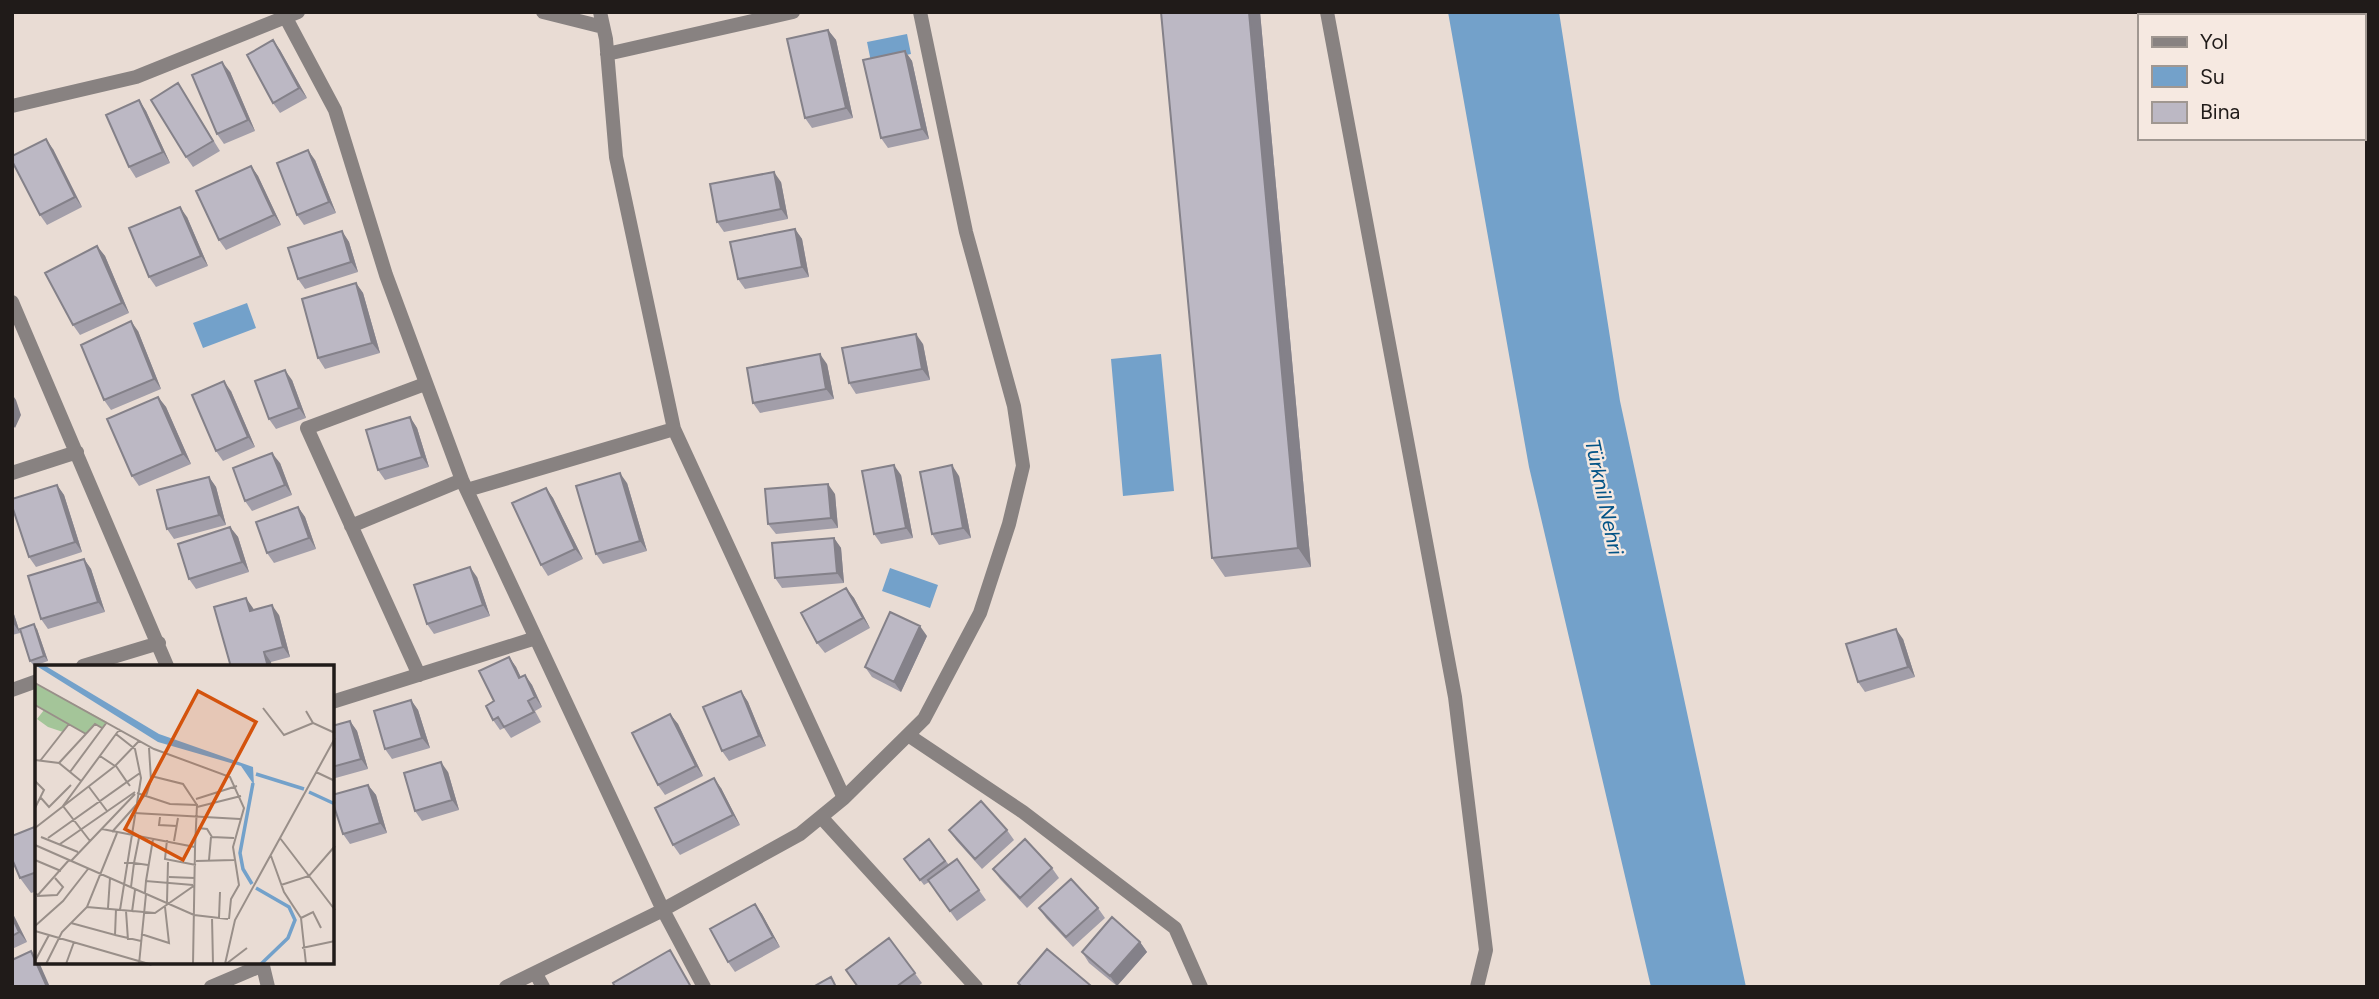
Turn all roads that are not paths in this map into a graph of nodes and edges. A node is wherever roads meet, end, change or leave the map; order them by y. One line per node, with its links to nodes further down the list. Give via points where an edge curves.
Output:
1 (543, 12): 6 (street)
2 (793, 12): 7 (street)
3 (920, 12): 24 (street, via 965,232 1014,406 1023,466 980,613 924,719)
4 (1327, 12): 36 (street, via 1455,697 1486,950)
5 (292, 15): 8 (street, via 136,77); 10 (street, via 335,110)
6 (602, 19): 7 (street)
7 (607, 54): 11 (street, via 616,158)
8 (12, 106)
9 (12, 302): 12 (street)
10 (425, 384): 14 (street); 15 (street, via 307,428)
11 (674, 429): 14 (street); 25 (street)
12 (77, 452): 13 (street); 17 (street)
13 (12, 473)
14 (464, 485): 15 (street); 16 (street)
15 (351, 526): 20 (street)
16 (536, 638): 20 (street); 27 (street)
17 (159, 643): 18 (street); 19 (street)
18 (89, 665)
19 (166, 665)
20 (419, 676): 23 (street)
21 (35, 682): 22 (street)
22 (12, 690)
23 (334, 701)
24 (908, 734): 25 (street); 35 (street, via 1023,812 1175,928)
25 (844, 798): 26 (street)
26 (821, 817): 27 (street, via 800,834); 34 (street)
27 (663, 910): 29 (street); 33 (street)
28 (263, 964): 30 (street); 31 (street)
29 (539, 980): 32 (street)
30 (211, 987)
31 (268, 987)
32 (506, 987)
33 (704, 987)
34 (976, 987)
35 (1201, 987)
36 (1477, 987)

